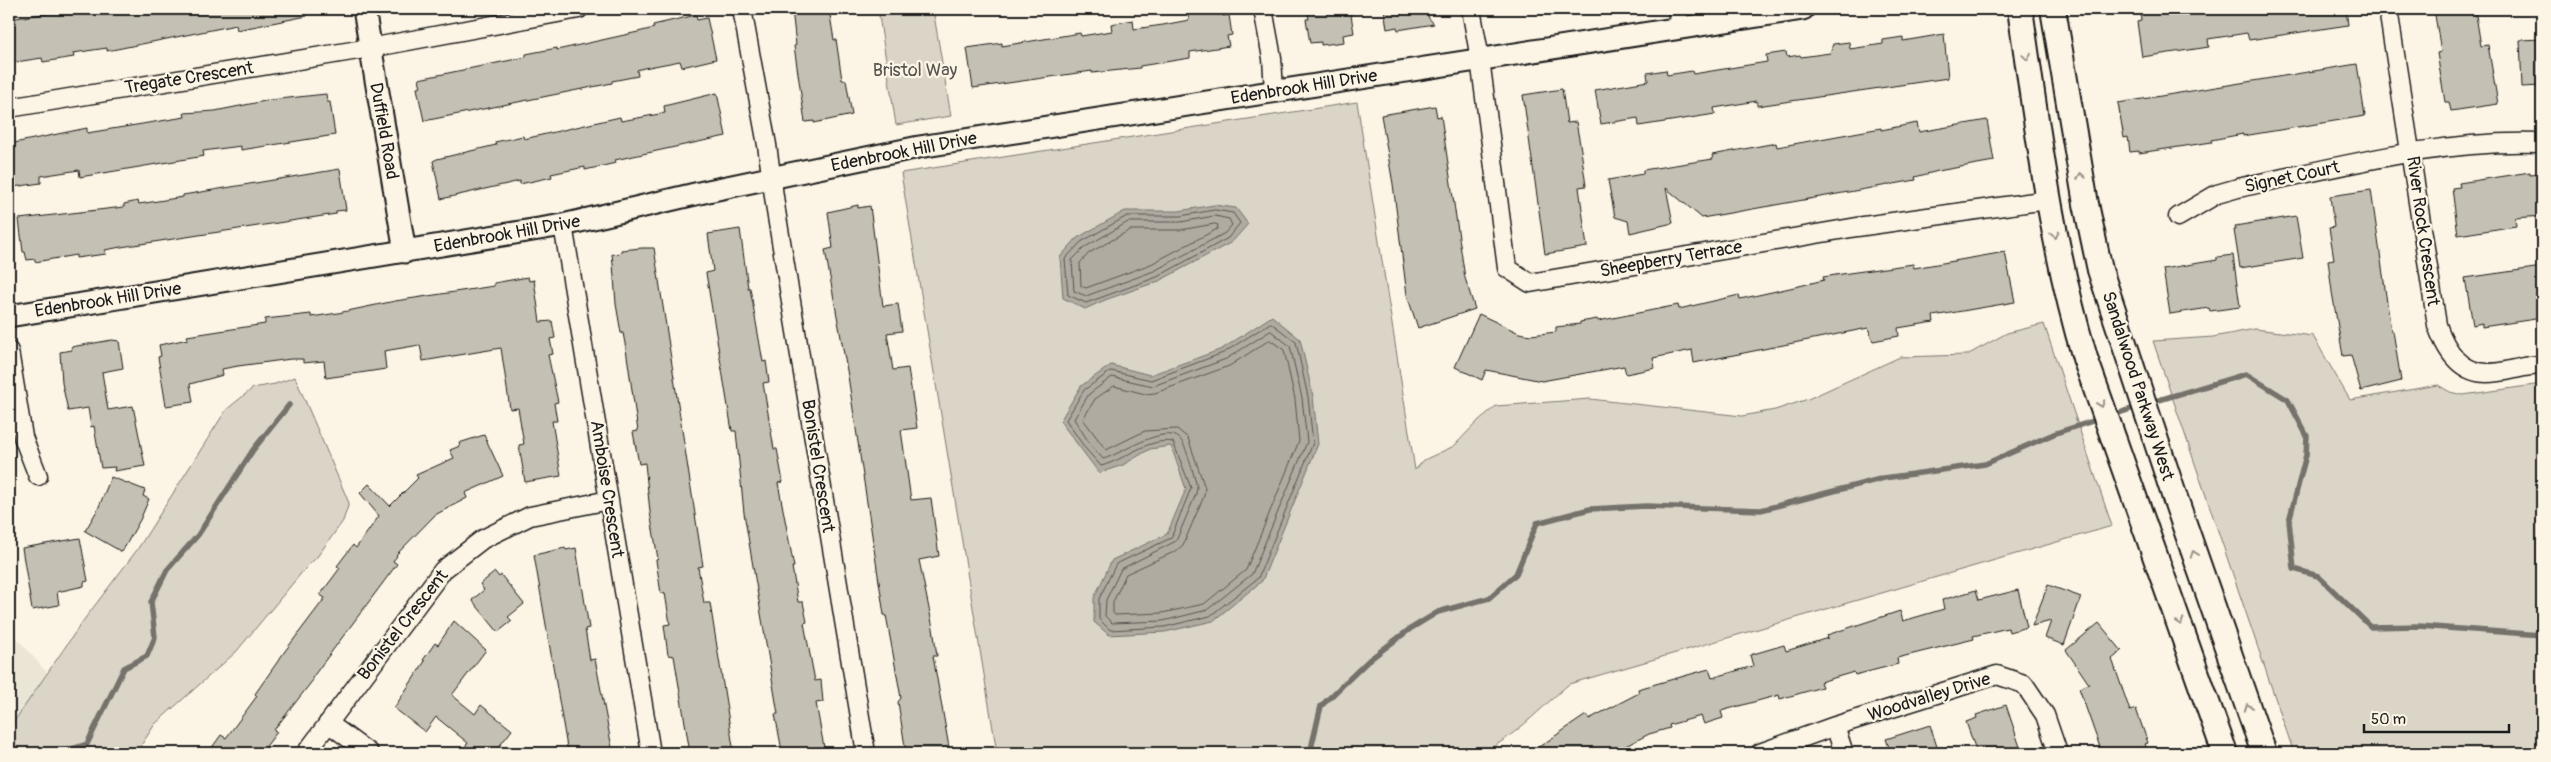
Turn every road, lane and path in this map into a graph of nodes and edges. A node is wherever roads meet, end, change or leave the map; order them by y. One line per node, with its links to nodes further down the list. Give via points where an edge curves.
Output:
1 (364, 9): 11 (street, Duffield Road)
2 (579, 9): 11 (street, Tregate Crescent)
3 (742, 9): 17 (street, Bonistel Crescent)
4 (1264, 9): 13 (street)
5 (1471, 9): 12 (street)
6 (1803, 9): 10 (street, Edenbrook Hill Drive)
7 (2020, 9): 18 (main road, Sandalwood Parkway West, one-way to 18)
8 (2054, 9): 37 (main road, Sandalwood Parkway West, one-way to 8, via 2173,492 2098,261)
9 (2388, 9): 16 (street, River Rock Crescent)
10 (1678, 18): 12 (street, Edenbrook Hill Drive)
11 (370, 48): 14 (street, Tregate Crescent); 21 (street, Duffield Road)
12 (1480, 59): 13 (street, Edenbrook Hill Drive); 18 (street, Sheepberry Terrace, via 1506,268 1530,283 1857,226)
13 (1274, 91): 17 (street, Edenbrook Hill Drive, via 919,146)
14 (9, 108)
15 (2542, 143): 16 (street, Signet Court, via 2516,142)
16 (2412, 152): 19 (street, Signet Court, via 2238,188 2217,194); 24 (street, River Rock Crescent, via 2437,325 2446,349 2465,367 2486,373)
17 (771, 178): 20 (street, Edenbrook Hill Drive); 32 (street, Bonistel Crescent)
18 (2047, 200): 36 (main road, Sandalwood Parkway West, one-way to 36, via 2085,358)
19 (2178, 218)
20 (563, 225): 21 (street, Edenbrook Hill Drive); 26 (street, Amboise Crescent)
21 (405, 252): 22 (street, Edenbrook Hill Drive)
22 (9, 316)
23 (9, 351): 25 (street, via 23,437)
24 (2542, 364)
25 (38, 476)
26 (609, 500): 27 (street, Bonistel Crescent, via 530,516 483,539 443,570); 31 (street, Amboise Crescent)
27 (328, 723): 29 (street, Bonistel Crescent); 30 (street)
28 (1835, 726): 33 (street, Woodvalley Drive); 34 (street); 35 (street, Woodvalley Drive, via 1997,675 2024,684 2045,715)
29 (306, 753)
30 (369, 753)
31 (651, 753)
32 (866, 753)
33 (1760, 753)
34 (1844, 753)
35 (2058, 753)
36 (2225, 753)
37 (2264, 753)

